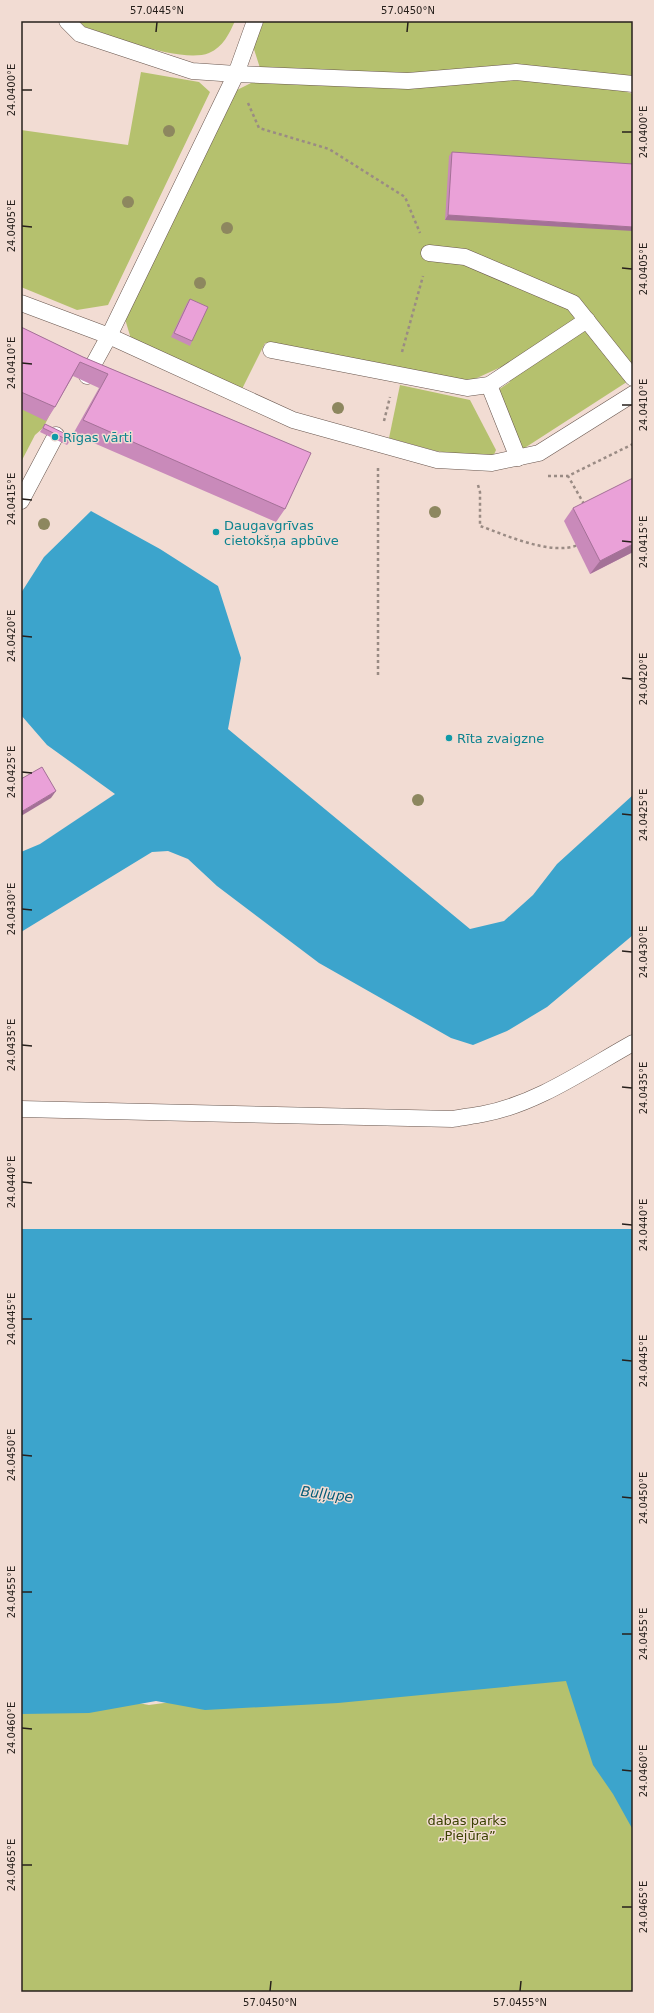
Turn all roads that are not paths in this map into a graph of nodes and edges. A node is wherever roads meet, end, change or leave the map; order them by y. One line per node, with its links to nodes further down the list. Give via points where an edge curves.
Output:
1 (67, 21): 3 (lane, via 80,34 192,71)
2 (255, 21): 3 (lane)
3 (236, 74): 4 (lane, via 408,81 516,72); 8 (lane)
4 (633, 84)
5 (428, 253): 7 (lane, via 465,257 573,303)
6 (21, 303): 8 (lane)
7 (587, 320): 11 (lane); 12 (lane)
8 (109, 336): 10 (lane); 15 (lane, via 293,420 437,460 492,463)
9 (271, 350): 12 (lane, via 467,388)
10 (87, 376)
11 (633, 378)
12 (489, 385): 15 (lane)
13 (633, 394): 15 (lane, via 539,453)
14 (56, 435): 16 (lane)
15 (518, 458)
16 (21, 501)
17 (633, 1042): 18 (lane, via 554,1087 515,1105 453,1119)
18 (21, 1109)

